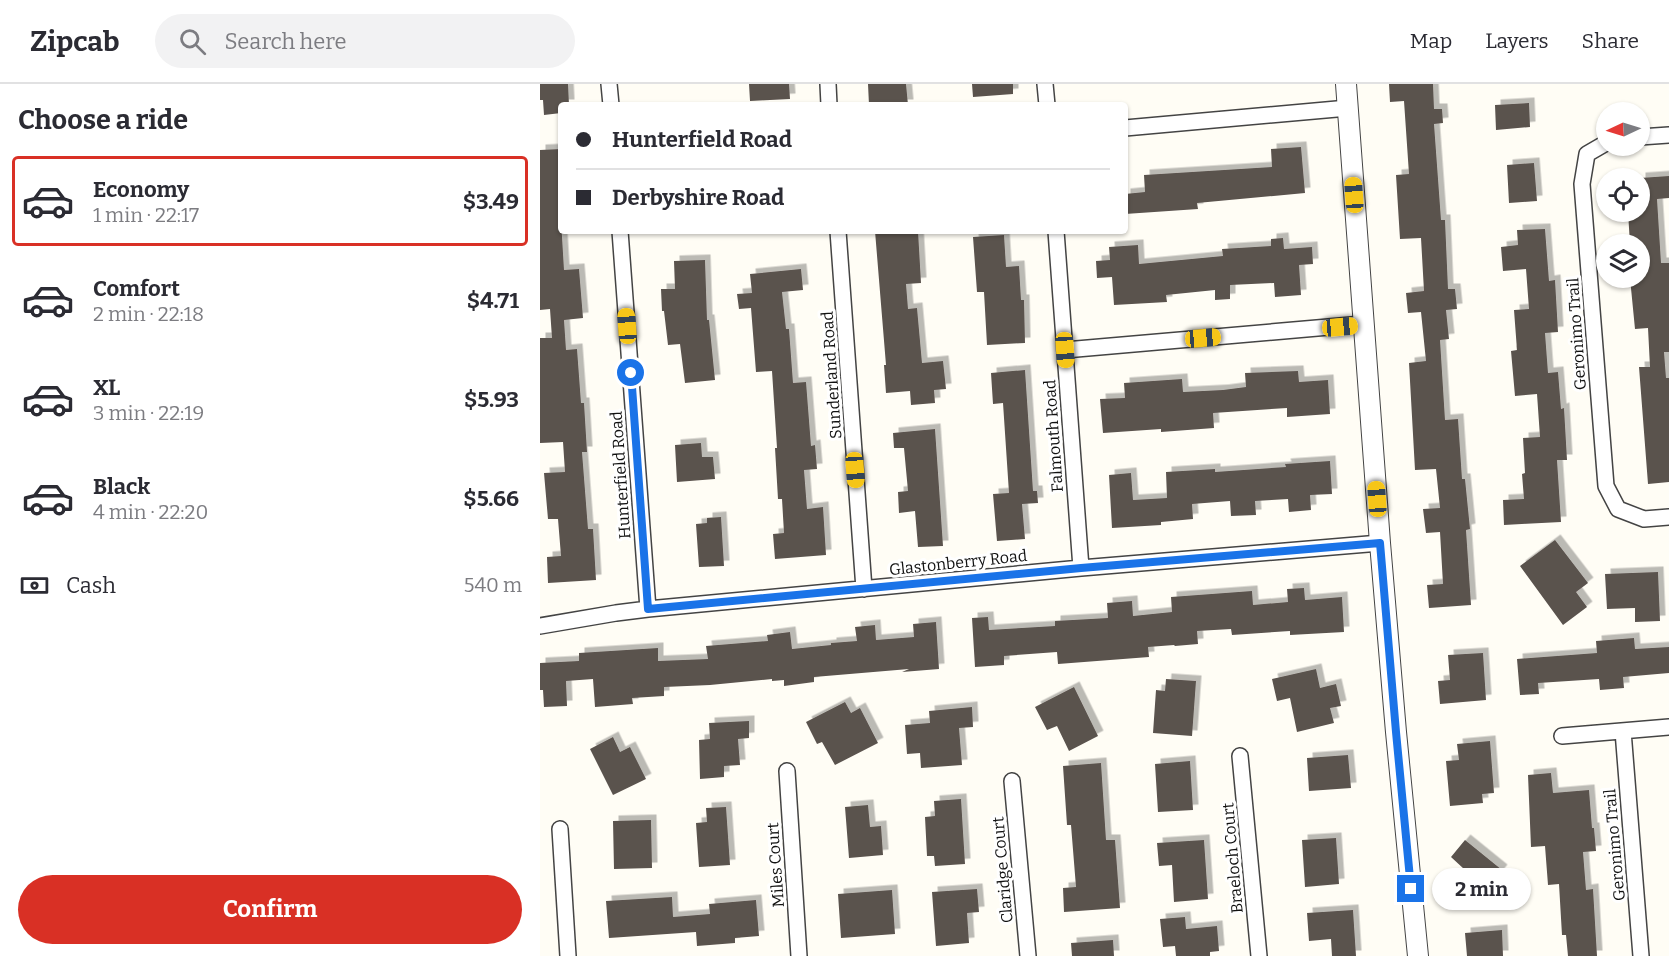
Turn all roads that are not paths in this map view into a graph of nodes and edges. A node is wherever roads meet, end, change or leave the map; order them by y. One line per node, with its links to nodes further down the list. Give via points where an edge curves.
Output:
1 (609, 84): 5 (street)
2 (828, 84): 6 (street)
3 (1045, 84): 7 (street)
4 (1346, 84): 8 (street)
5 (611, 102)
6 (830, 102)
7 (1047, 102)
8 (1348, 108): 9 (street); 16 (street)
9 (1128, 128)
10 (1669, 135): 11 (street)
11 (1650, 136)
12 (1596, 149): 18 (street, Geronimo Trail, via 1587,154 1582,184 1606,486 1618,509 1644,519)
13 (620, 234): 22 (street, Hunterfield Road)
14 (838, 234): 21 (street, Sunderland Road)
15 (1056, 234): 17 (street, Falmouth Road)
16 (1363, 324): 17 (street); 19 (street)
17 (1065, 350): 20 (street, Falmouth Road)
18 (1669, 517)
19 (1380, 543): 20 (street, Glastonberry Road); 35 (street)
20 (1081, 568): 21 (street, Glastonberry Road)
21 (864, 589): 22 (street, Glastonberry Road)
22 (648, 609): 23 (street, Glastonberry Road)
23 (540, 626)
24 (1669, 727): 25 (street)
25 (1623, 731): 26 (street); 36 (street, Geronimo Trail)
26 (1562, 736)
27 (1240, 756): 34 (street, Braeloch Court)
28 (787, 771): 32 (street, Miles Court)
29 (1012, 781): 33 (street, Claridge Court)
30 (560, 829): 31 (street)
31 (568, 956)
32 (799, 956)
33 (1028, 956)
34 (1259, 956)
35 (1418, 956)
36 (1641, 956)

